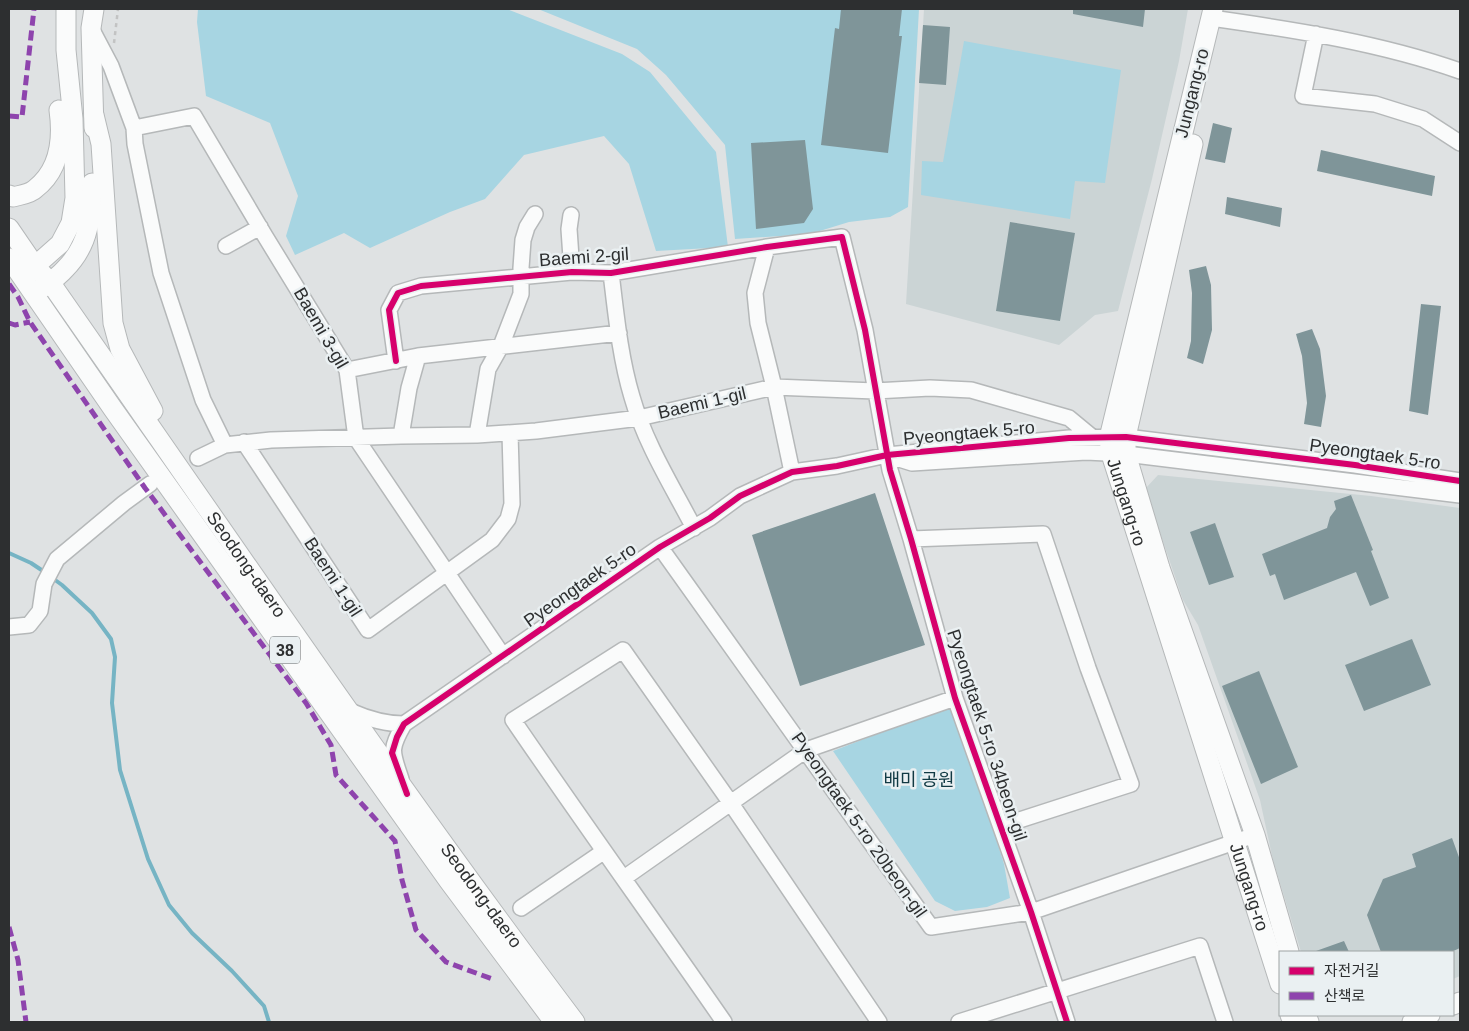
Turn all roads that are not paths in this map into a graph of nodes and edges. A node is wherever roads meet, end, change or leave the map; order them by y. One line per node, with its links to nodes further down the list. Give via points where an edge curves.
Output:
1 (66, 9): 6 (main road)
2 (94, 9): 4 (main road)
3 (1217, 14): 5 (street); 39 (main road, Jungang-ro)
4 (91, 28): 8 (main road); 9 (street, via 111,66)
5 (1316, 34): 7 (street, via 1420,57); 10 (street, via 1303,96 1375,104 1423,119)
6 (66, 50): 11 (main road, via 56,88 61,123 60,148 52,172 34,191 13,197); 20 (main road, via 73,119 75,198 71,223 60,244)
7 (1460, 71)
8 (94, 115): 24 (main road, via 92,209 85,242 66,269); 53 (main road, via 101,144 114,323 120,349 158,421 217,501)
9 (134, 128): 14 (street, Baemi 3-gil, via 194,116); 40 (street, via 134,144 161,273 203,400)
10 (1460, 143)
11 (9, 195)
12 (535, 214): 23 (street, Baemi 2-gil, via 526,227 523,240)
13 (571, 215): 21 (street, Baemi 2-gil)
14 (260, 227): 17 (street); 30 (street, Baemi 3-gil)
15 (9, 228): 20 (main road, Seodong-daero / 38)
16 (842, 237): 18 (street, Baemi 2-gil); 32 (street, Pyeongtaek 5-ro 34beon-gil, via 865,330)
17 (226, 246)
18 (767, 247): 22 (street, Baemi 2-gil); 31 (street, via 755,293 758,323)
19 (9, 258): 20 (main road, Seodong-daero / 38)
20 (28, 270): 24 (main road, Seodong-daero / 38); 25 (main road, Seodong-daero / 38)
21 (572, 272): 22 (street, Baemi 2-gil); 23 (street, Baemi 2-gil)
22 (611, 272): 26 (street, Baemi 2-gil)
23 (521, 277): 27 (street, Baemi 2-gil, via 521,294); 29 (street, Baemi 2-gil, via 421,286 398,293 389,310)
24 (50, 282): 25 (main road); 53 (main road, Seodong-daero / 38)
25 (34, 295): 73 (main road, Seodong-daero / 38, via 431,856)
26 (619, 333): 27 (street); 33 (street, Baemi 2-gil, via 631,396)
27 (501, 346): 28 (street); 35 (street, Baemi 2-gil, via 488,369)
28 (418, 356): 29 (street); 36 (street)
29 (396, 360): 30 (street)
30 (347, 370): 37 (street, Baemi 3-gil)
31 (774, 387): 32 (street, Baemi 1-gil); 33 (street, Baemi 1-gil); 44 (street)
32 (875, 391): 39 (street, Baemi 1-gil, via 971,390 1069,418); 41 (street, Pyeongtaek 5-ro 34beon-gil)
33 (639, 418): 34 (street, Baemi 1-gil); 49 (street, Baemi 2-gil)
34 (510, 433): 35 (street, Baemi 1-gil); 52 (street, Baemi 1-gil, via 512,504 508,519 492,540)
35 (477, 435): 36 (street, Baemi 1-gil)
36 (401, 436): 37 (street, Baemi 1-gil)
37 (356, 438): 38 (street, Baemi 1-gil); 52 (street)
38 (244, 442): 40 (street, Baemi 1-gil); 52 (street, Baemi 1-gil, via 368,630)
39 (1113, 444): 41 (street, Pyeongtaek 5-ro); 41 (street, via 1086,452 912,464); 43 (street, Pyeongtaek 5-ro); 45 (street); 63 (main road, Jungang-ro); 64 (main road, Jungang-ro)
40 (225, 445): 42 (street, Baemi 1-gil)
41 (887, 455): 44 (street, Pyeongtaek 5-ro); 50 (street, Pyeongtaek 5-ro 34beon-gil)
42 (198, 458)
43 (1350, 464): 45 (street); 46 (street, Pyeongtaek 5-ro)
44 (792, 472): 49 (street, Pyeongtaek 5-ro, via 740,496)
45 (1348, 481): 48 (street)
46 (1460, 481)
47 (150, 484): 54 (street, via 57,559 44,584 40,611 29,625)
48 (1460, 494)
49 (694, 528): 51 (street, Pyeongtaek 5-ro)
50 (912, 539): 56 (street, Pyeongtaek 5-ro 34beon-gil); 62 (street, Pyeongtaek 5-ro 34beon-gil, via 1043,534 1131,784)
51 (660, 547): 55 (street, Pyeongtaek 5-ro); 59 (street, Pyeongtaek 5-ro 20beon-gil)
52 (447, 572): 55 (street)
53 (256, 578): 57 (main road, Seodong-daero / 38)
54 (9, 627)
55 (503, 656): 58 (street, Pyeongtaek 5-ro)
56 (955, 698): 59 (street); 62 (street, Pyeongtaek 5-ro 34beon-gil)
57 (350, 711): 58 (street, via 387,724); 60 (main road, Seodong-daero / 38)
58 (404, 724): 60 (street, via 392,753)
59 (806, 750): 61 (street); 68 (street, Pyeongtaek 5-ro 20beon-gil, via 931,927)
60 (407, 794): 74 (main road, Seodong-daero / 38)
61 (730, 802): 65 (street, via 623,650 513,720); 66 (street); 76 (street)
62 (1001, 826): 68 (street, Pyeongtaek 5-ro 34beon-gil)
63 (1255, 835): 64 (street, Pyeongtaek 5-ro 20beon-gil); 69 (main road, Jungang-ro)
64 (1234, 842): 68 (street, Pyeongtaek 5-ro 20beon-gil); 70 (main road, Jungang-ro)
65 (603, 852): 66 (street); 67 (street)
66 (624, 878): 75 (street)
67 (521, 908)
68 (1031, 912): 71 (street, Pyeongtaek 5-ro 34beon-gil)
69 (1288, 951)
70 (1279, 981)
71 (1056, 992): 77 (street); 78 (street, Pyeongtaek 5-ro 34beon-gil); 79 (street, via 1200,946)
72 (1427, 1016): 80 (main road)
73 (554, 1022)
74 (575, 1022)
75 (724, 1022)
76 (879, 1022)
77 (959, 1022)
78 (1067, 1022)
79 (1225, 1022)
80 (1412, 1022)

